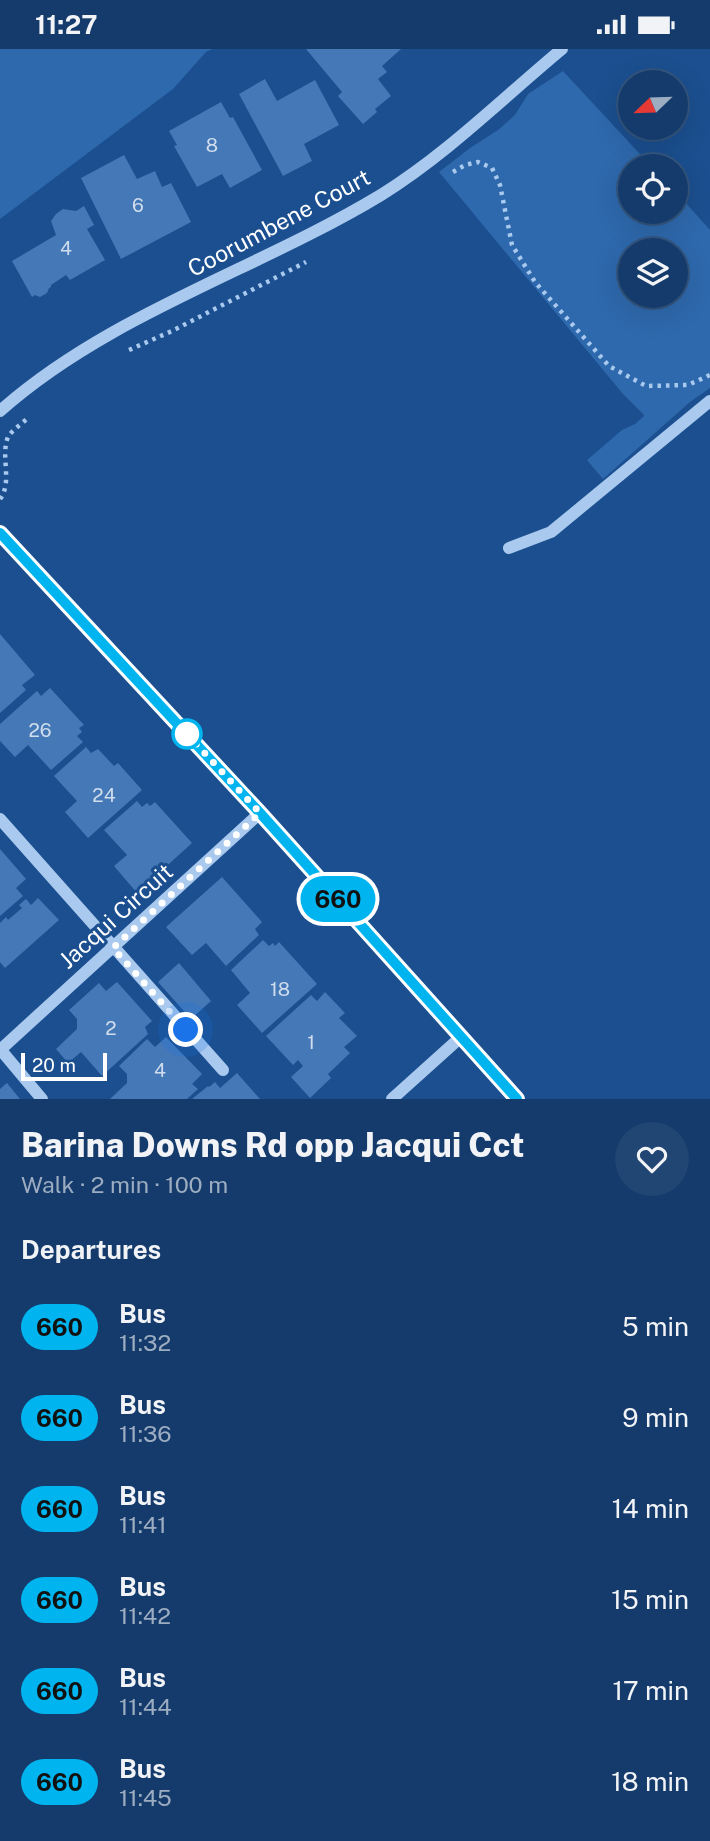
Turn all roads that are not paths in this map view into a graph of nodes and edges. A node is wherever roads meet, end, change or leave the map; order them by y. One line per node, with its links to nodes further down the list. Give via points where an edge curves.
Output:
1 (562, 49): 3 (street, Coorumbene Court, via 444,149 382,194 89,346)
2 (710, 401): 5 (street, via 551,532)
3 (0, 411)
4 (0, 533): 6 (street)
5 (509, 548)
6 (260, 813): 8 (street, Jacqui Circuit); 9 (street)
7 (0, 819): 8 (street)
8 (113, 948): 10 (street, Jacqui Circuit); 11 (street)
9 (462, 1037): 13 (street); 14 (street)
10 (0, 1050): 12 (street, Jacqui Circuit)
11 (223, 1070)
12 (42, 1099)
13 (392, 1099)
14 (517, 1099)

